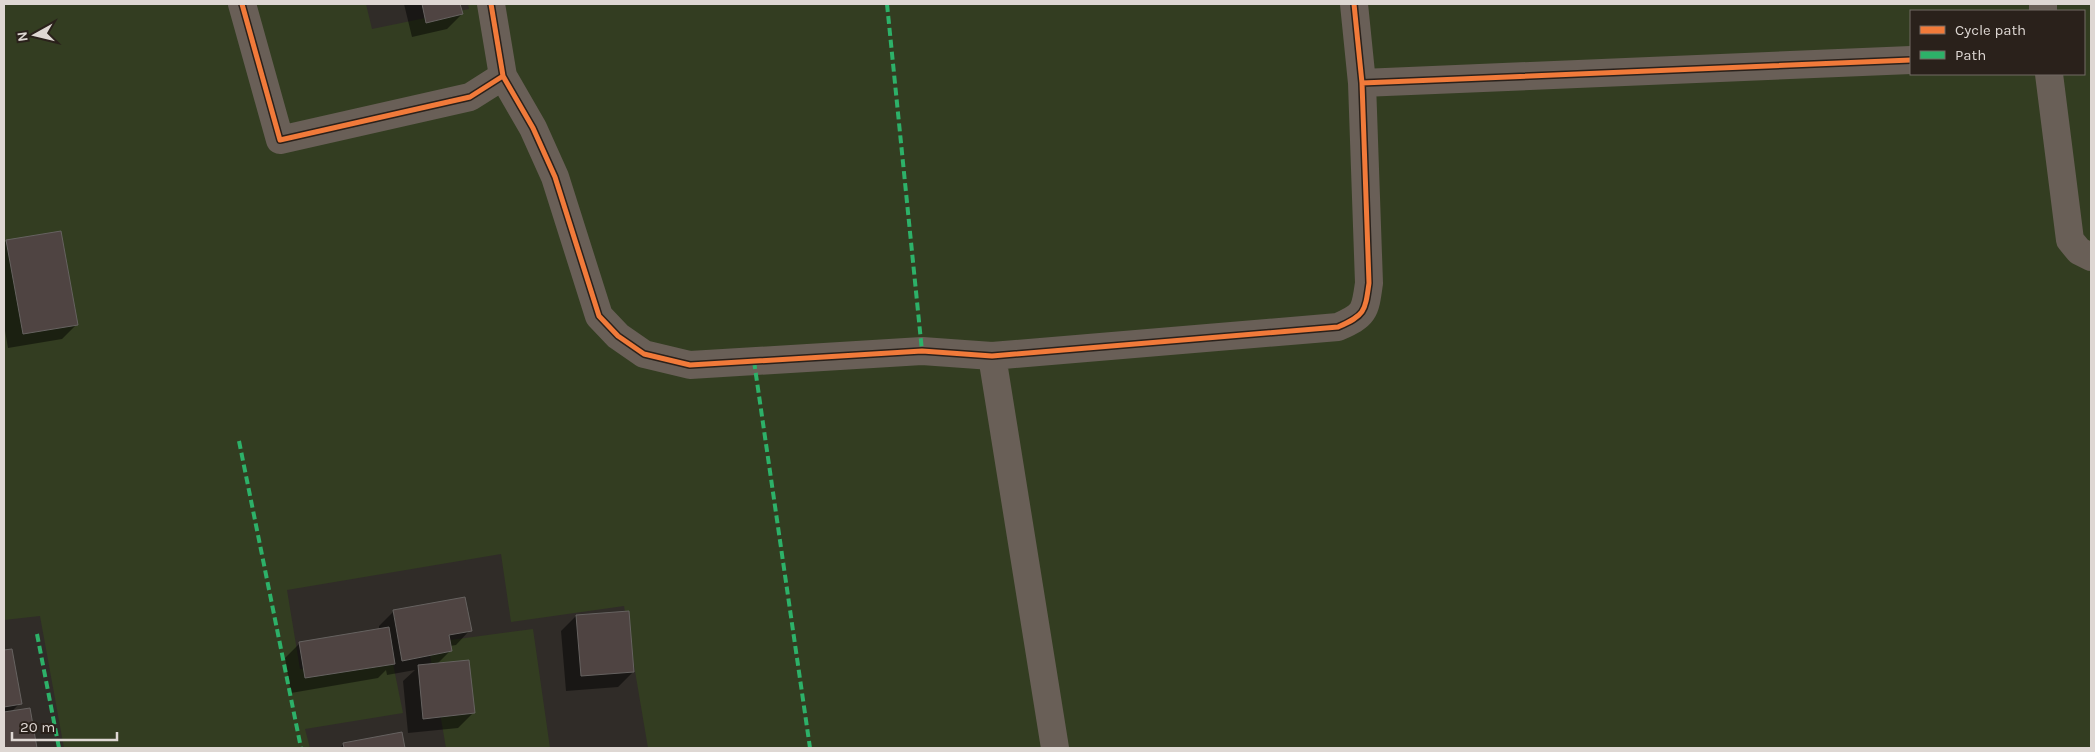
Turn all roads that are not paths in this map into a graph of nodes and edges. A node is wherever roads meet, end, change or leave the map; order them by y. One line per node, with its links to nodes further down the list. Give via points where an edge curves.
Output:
1 (242, 4): 6 (street, via 280,140 470,97)
2 (492, 4): 6 (street)
3 (1354, 4): 7 (street)
4 (1910, 60): 7 (street)
5 (2049, 75): 8 (street, via 2070,240 2079,251)
6 (503, 76): 9 (street, via 533,128 555,177 599,316 618,336 644,354 690,365 922,351)
7 (1362, 82): 9 (street, via 1369,283 1366,304 1357,318 1338,327)
8 (2091, 257)
9 (992, 356): 10 (street)
10 (1055, 748)

